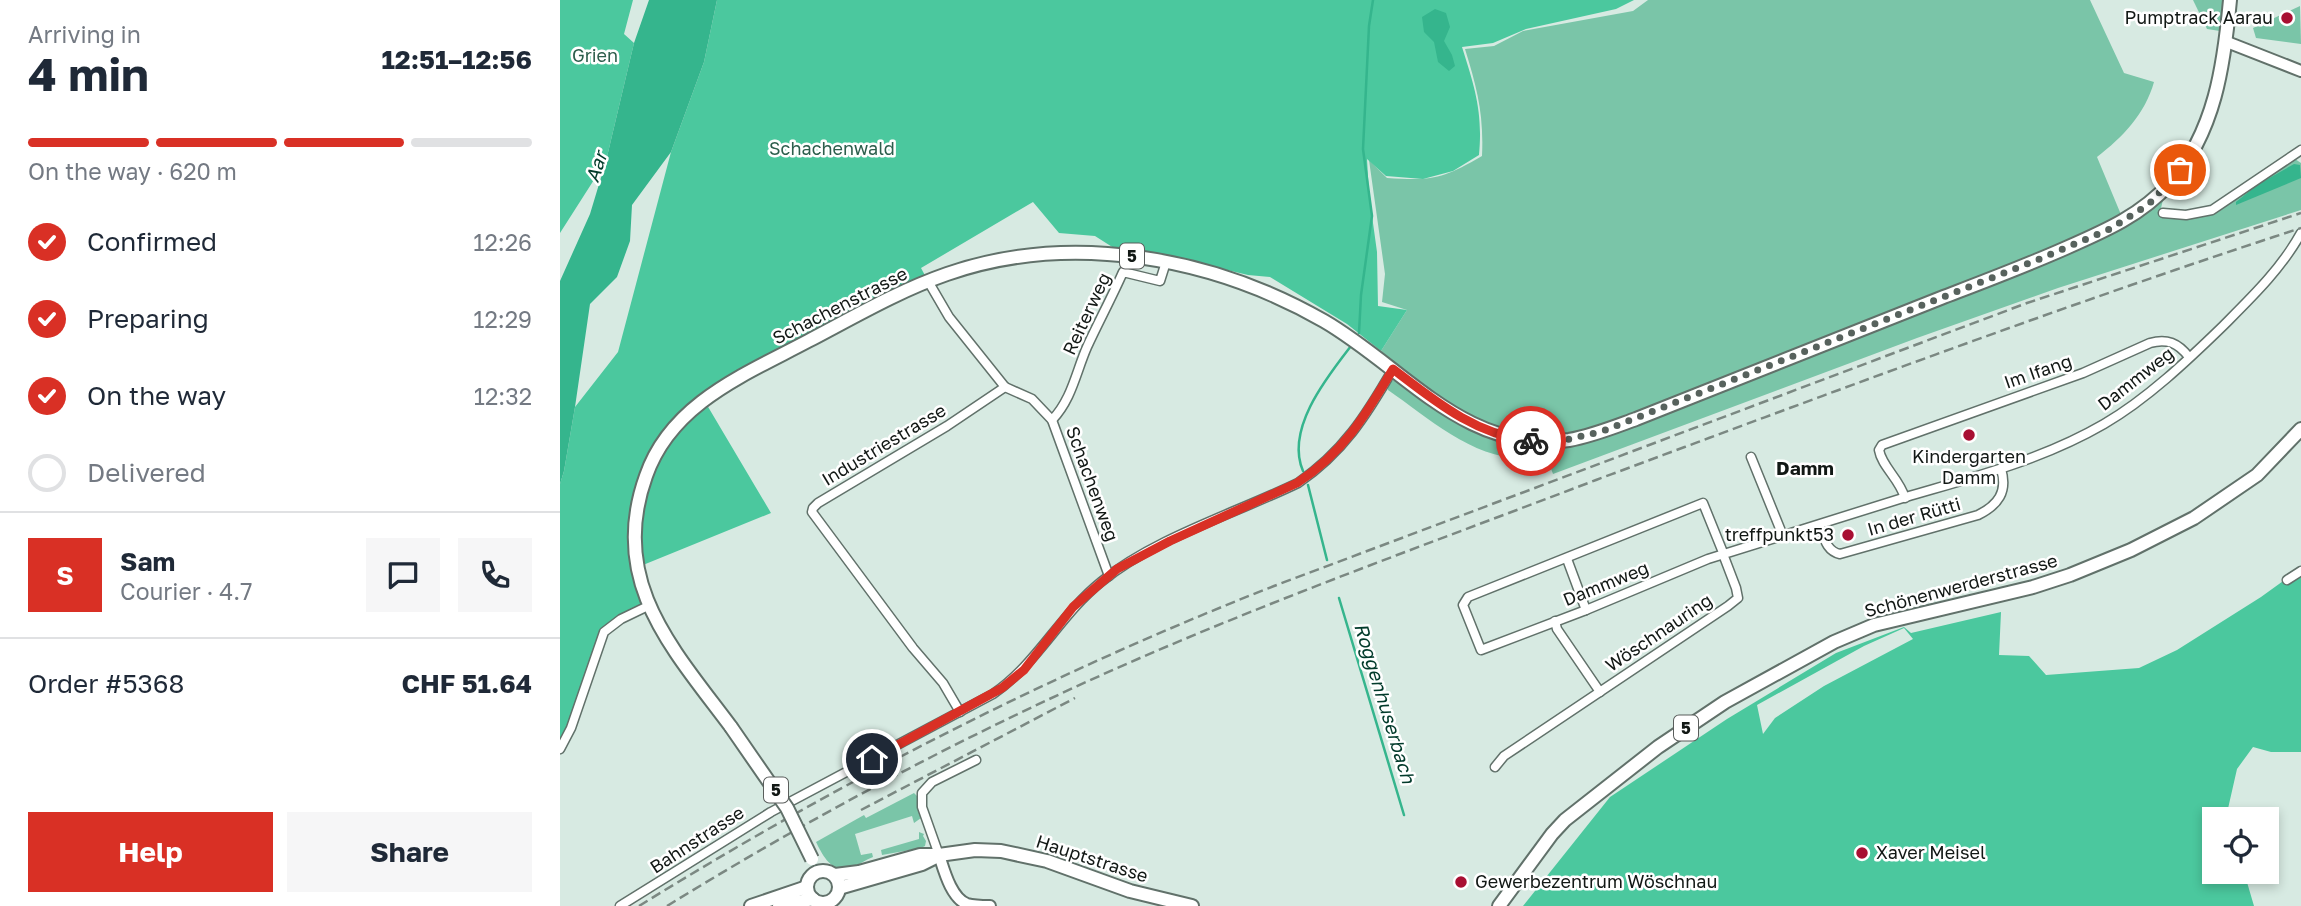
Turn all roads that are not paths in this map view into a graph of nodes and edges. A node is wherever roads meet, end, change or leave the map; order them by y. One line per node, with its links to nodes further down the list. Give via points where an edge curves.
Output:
1 (2230, 0): 2 (main road, 5)
2 (2227, 42): 3 (street); 10 (main road, Schachenstrasse / 5, via 2215,97 2199,139 2171,181 2135,215 2037,260 1636,419 1574,439 1517,439 1456,416)
3 (2301, 71)
4 (2301, 150): 5 (street, via 2212,210)
5 (2163, 213)
6 (2301, 233): 9 (street, Dammweg, via 2277,271)
7 (1166, 262): 8 (main road, Schachenstrasse / 5, via 1104,254 1036,255); 10 (main road, Schachenstrasse / 5, via 1276,295 1326,322); 12 (street, Reiterweg, via 1160,281 1123,272 1069,397)
8 (928, 281): 11 (street, via 949,317); 24 (main road, Schachenstrasse / 5, via 737,379 704,399 674,427 647,472 634,525 639,578)
9 (2189, 357): 15 (street, Dammweg, via 2105,423 2053,450); 16 (street, Im Ifang, via 2173,343 2161,340 1882,445 1881,457)
10 (1393, 369): 22 (street, Bahnstrasse, via 1347,440 1297,483 1170,541)
11 (1004, 387): 12 (street, Schachenweg, via 1032,399); 29 (street, Industriestrasse, via 818,503 812,512 943,683)
12 (1052, 420): 22 (street, Schachenweg)
13 (2301, 429): 44 (main road, Schönenwerderstrasse / 5, via 2257,475 2193,518 2130,550 2033,587 1854,633 1734,697 1658,747 1565,820)
14 (1751, 457): 18 (street)
15 (2001, 469): 16 (street, Dammweg); 17 (street, In der Rütti, via 2005,480 1999,498 1978,515 1840,554 1826,544)
16 (1905, 498): 17 (street, Dammweg)
17 (1819, 525): 18 (street, Dammweg)
18 (1783, 536): 19 (street, Dammweg)
19 (1723, 554): 20 (street, Wöschnauring, via 1703,503); 25 (street, Dammweg); 28 (street, Wöschnauring, via 1738,598)
20 (1567, 559): 25 (street); 27 (street, Wöschnauring, via 1468,597 1463,605)
21 (2301, 571): 23 (street)
22 (1109, 576): 29 (street, Bahnstrasse, via 1073,607 1024,670)
23 (2287, 580)
24 (649, 606): 30 (street, via 604,632); 34 (main road, Schachenstrasse / 5, bridge, via 787,807)
25 (1586, 610): 26 (street, Dammweg)
26 (1555, 621): 27 (street, Dammweg); 28 (street, Wöschnauring)
27 (1481, 650)
28 (1600, 692): 32 (street, Wöschnauring, via 1504,756)
29 (960, 712): 39 (street, Bahnstrasse, via 771,812)
30 (560, 749)
31 (976, 760): 33 (street, via 932,782 922,793 922,807)
32 (1495, 767)
33 (939, 855): 35 (main road, Hauptstrasse, via 920,855); 37 (main road, Hauptstrasse); 42 (street, via 958,897 970,905); 43 (main road, Hauptstrasse, via 975,850 1016,853 1130,891)
34 (817, 872): 35 (main road); 36 (main road)
35 (835, 875): 37 (main road)
36 (807, 887): 38 (main road); 40 (main road)
37 (839, 888): 38 (main road, via 831,901)
38 (813, 899): 41 (main road)
39 (620, 906)
40 (751, 906)
41 (779, 906)
42 (990, 906)
43 (1192, 906)
44 (1499, 906)

